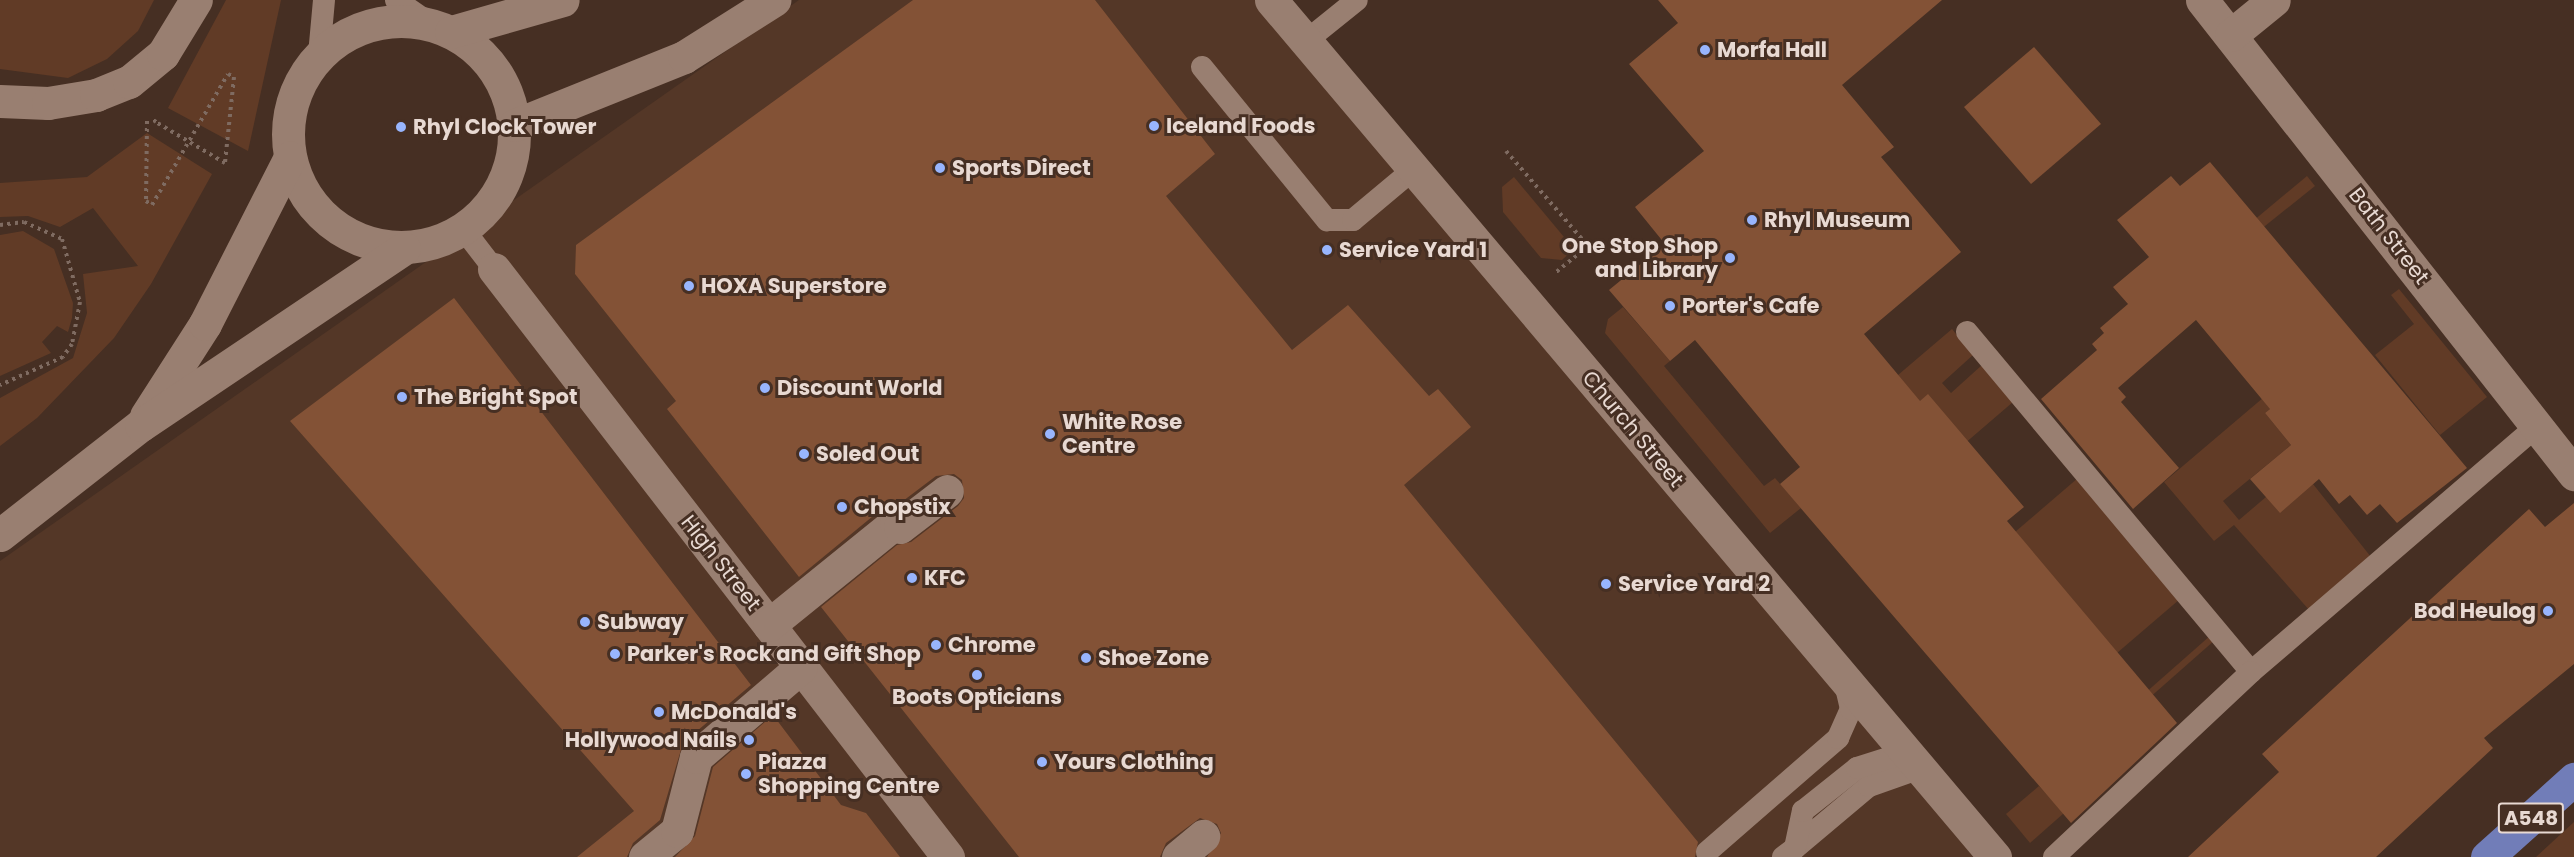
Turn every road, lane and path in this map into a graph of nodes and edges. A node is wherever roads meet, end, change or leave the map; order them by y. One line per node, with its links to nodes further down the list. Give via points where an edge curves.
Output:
1 (196, 0): 14 (street, via 163,54)
2 (324, 0): 13 (lane)
3 (396, 0): 10 (lane)
4 (563, 0): 10 (street)
5 (774, 0): 18 (street, via 684,57)
6 (1271, 0): 12 (street, Church Street)
7 (1357, 0): 12 (lane)
8 (2202, 0): 11 (street, Bath Street)
9 (2274, 0): 11 (street)
10 (441, 28): 13 (street, via 372,25 343,36); 18 (street, via 495,70)
11 (2231, 35): 30 (street, Bath Street)
12 (1306, 41): 21 (street, Church Street)
13 (319, 55): 20 (street, via 292,103)
14 (147, 66): 16 (street, via 129,82 96,95 48,103); 17 (path)
15 (1202, 67): 21 (lane, via 1327,220 1353,220)
16 (0, 101)
17 (147, 116): 17 (path, via 176,134 186,140 196,146 225,163 234,77 228,74 211,105 193,135 187,145 152,205 147,201)
18 (515, 125): 23 (street, via 504,184)
19 (1506, 151): 26 (path, via 1588,246)
20 (290, 158): 24 (street, via 304,194 330,223 365,242); 29 (street, via 205,324)
21 (1414, 169): 26 (street, Church Street)
22 (0, 225): 28 (path, via 24,222 62,239 80,302 72,344 63,357)
23 (464, 230): 24 (street, via 435,243); 25 (lane)
24 (404, 248): 29 (street)
25 (494, 269): 34 (street, High Street)
26 (1523, 298): 37 (street, Church Street)
27 (1967, 332): 36 (lane)
28 (0, 385)
29 (141, 426): 33 (street)
30 (2537, 426): 31 (street, Bath Street); 36 (lane)
31 (2574, 474)
32 (946, 491): 34 (street, via 900,527 896,522)
33 (0, 535)
34 (769, 625): 35 (street, High Street)
35 (801, 667): 43 (street, via 696,757 677,831); 44 (street, High Street)
36 (2251, 672): 47 (lane)
37 (1844, 678): 38 (street, Church Street); 41 (lane, via 1851,708 1838,738)
38 (1913, 760): 42 (lane, via 1857,768 1803,811); 46 (street, Church Street)
39 (2574, 779): 48 (main road, A548)
40 (1203, 836): 45 (street)
41 (1707, 852)
42 (1789, 852)
43 (645, 857)
44 (948, 857)
45 (1178, 857)
46 (1995, 857)
47 (2054, 857)
48 (2487, 857)

